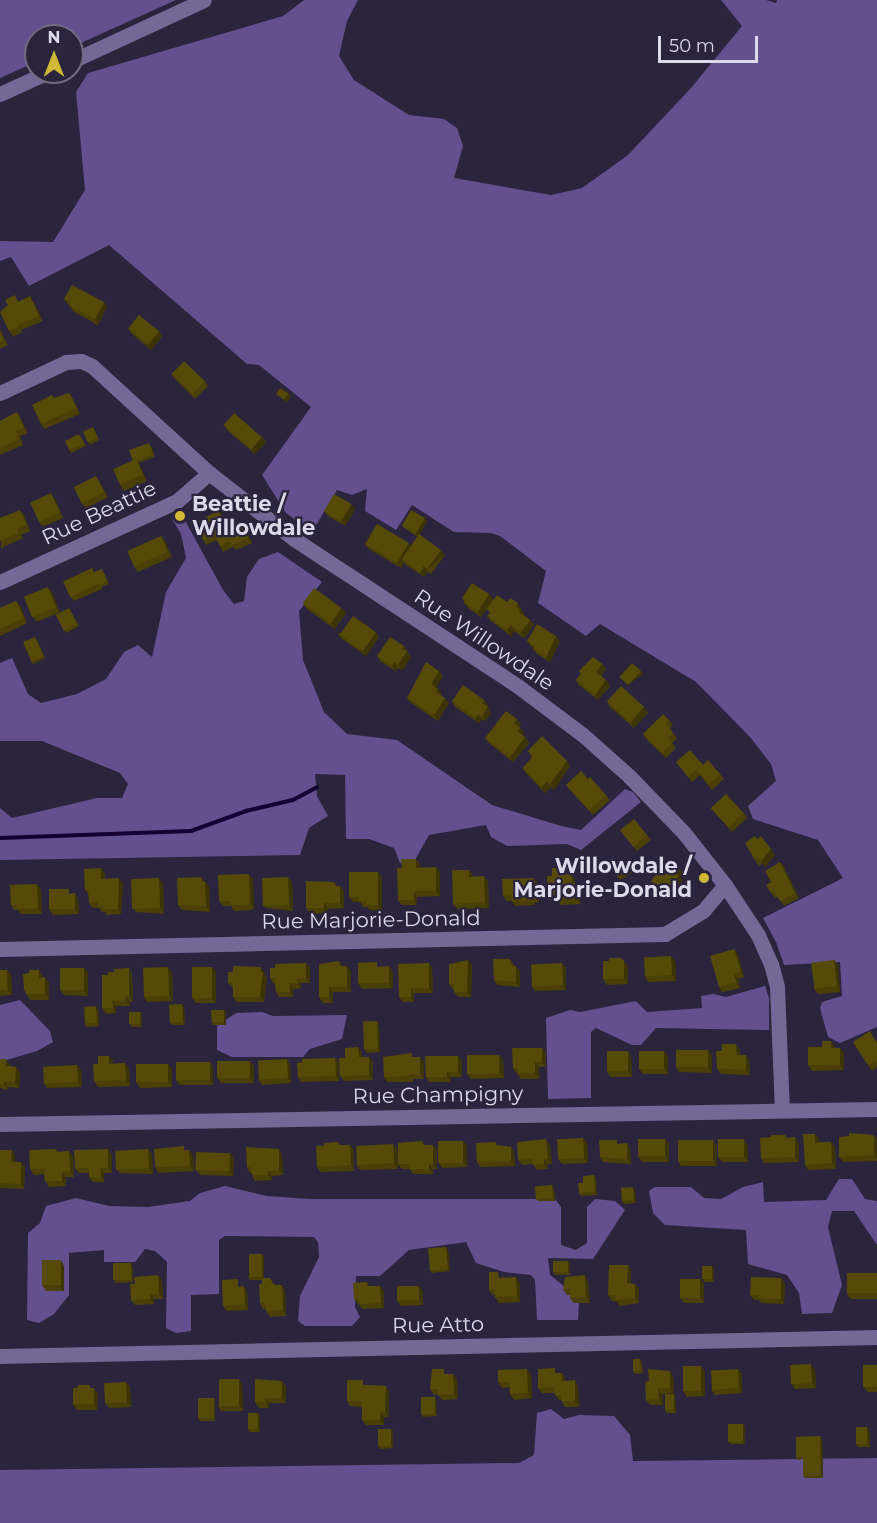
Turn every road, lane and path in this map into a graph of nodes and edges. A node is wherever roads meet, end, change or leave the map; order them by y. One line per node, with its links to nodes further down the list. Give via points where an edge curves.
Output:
1 (204, 0): 2 (street)
2 (84, 55)
3 (24, 83): 4 (street)
4 (0, 94)
5 (0, 393): 6 (street, Rue Willowdale, via 66,362 81,361 92,366)
6 (209, 473): 7 (street, Rue Beattie, via 177,501); 8 (street, Rue Willowdale, via 294,539 504,676 583,735 657,804)
7 (0, 582)
8 (725, 885): 9 (street, Rue Marjorie-Donald, via 703,911 664,934); 10 (street, Rue Willowdale, via 758,935 776,980)
9 (0, 949)
10 (782, 1109): 11 (street, Rue Champigny); 12 (street, Rue Champigny)
11 (877, 1109)
12 (0, 1124)
13 (877, 1337): 14 (street, Rue Atto)
14 (0, 1356)

